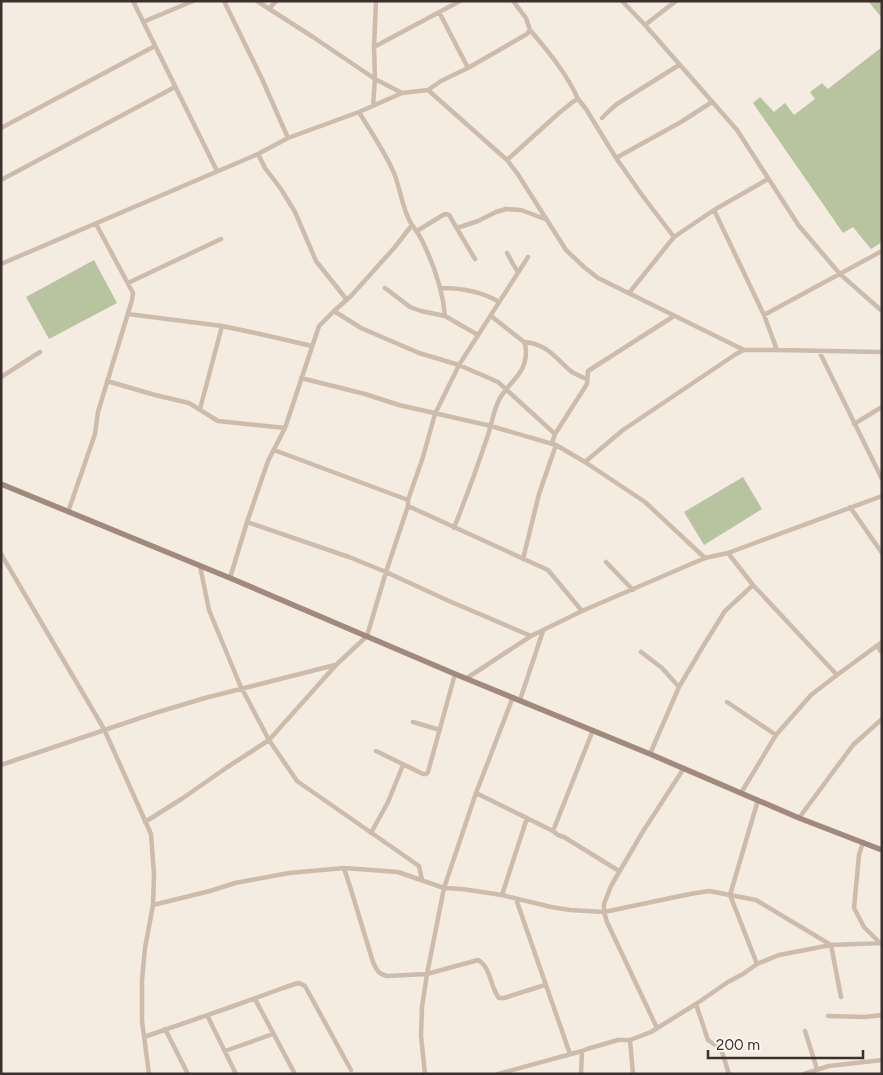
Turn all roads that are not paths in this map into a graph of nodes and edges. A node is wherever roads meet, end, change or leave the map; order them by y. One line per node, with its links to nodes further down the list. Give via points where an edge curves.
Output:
1 (133, 1): 13 (street)
2 (193, 1): 13 (street)
3 (224, 1): 30 (street)
4 (257, 1): 11 (street)
5 (276, 1): 11 (street)
6 (376, 1): 17 (street)
7 (460, 1): 12 (street)
8 (513, 1): 15 (street, via 526,18)
9 (622, 1): 14 (street)
10 (675, 2): 14 (street)
11 (268, 9): 20 (street)
12 (439, 12): 17 (street); 19 (street)
13 (143, 22): 16 (street)
14 (645, 25): 18 (street)
15 (530, 30): 19 (street); 24 (street)
16 (155, 46): 21 (street); 29 (street)
17 (374, 47): 20 (street)
18 (679, 64): 25 (street); 28 (street, via 617,104)
19 (468, 68): 22 (street)
20 (375, 79): 23 (street); 26 (street)
21 (175, 87): 34 (street); 36 (street)
22 (428, 90): 23 (street); 33 (street)
23 (402, 93): 26 (street)
24 (578, 99): 32 (street); 33 (street, via 558,112)
25 (712, 102): 32 (street); 35 (street, via 737,130)
26 (373, 106): 27 (street)
27 (359, 112): 30 (street); 40 (street, via 395,175)
28 (602, 118)
29 (1, 128)
30 (288, 138): 31 (street)
31 (258, 154): 34 (street); 56 (street, via 295,212 316,261)
32 (616, 158): 43 (street)
33 (507, 160): 38 (street)
34 (217, 172): 39 (street)
35 (768, 179): 37 (street); 51 (street, via 799,226)
36 (1, 180)
37 (714, 210): 43 (street); 61 (street)
38 (546, 219): 41 (street, via 521,210 506,209); 55 (street, via 571,256 598,278)
39 (96, 224): 49 (street); 52 (street)
40 (412, 225): 42 (street); 56 (street)
41 (457, 228): 42 (street, via 446,214); 48 (street)
42 (417, 231): 54 (street)
43 (674, 237): 55 (street)
44 (221, 239): 52 (street)
45 (882, 251): 51 (street)
46 (507, 253): 50 (street)
47 (528, 257): 50 (street)
48 (475, 259)
49 (1, 264)
50 (518, 272): 57 (street)
51 (840, 274): 58 (street); 61 (street)
52 (128, 283): 60 (street, via 133,293)
53 (385, 288): 62 (street, via 410,307)
54 (441, 288): 57 (street, via 476,292); 62 (street)
55 (629, 293): 64 (street)
56 (347, 300): 59 (street)
57 (499, 302): 63 (street)
58 (882, 310)
59 (334, 311): 68 (street, via 320,326); 74 (street, via 361,328 419,353)
60 (128, 314): 65 (street); 78 (street)
61 (764, 315): 70 (street)
62 (445, 316): 66 (street)
63 (491, 316): 66 (street); 67 (street)
64 (674, 316): 69 (street); 77 (street, via 592,367)
65 (222, 326): 68 (street); 81 (street)
66 (478, 335): 74 (street)
67 (524, 342): 77 (street, via 541,346 572,372); 79 (street, via 525,363)
68 (312, 346): 76 (street)
69 (744, 350): 70 (street); 89 (street, via 631,425)
70 (777, 350): 71 (street)
71 (819, 351): 73 (street); 83 (street)
72 (40, 352): 75 (street)
73 (882, 352)
74 (460, 365): 79 (street, via 498,382); 82 (street)
75 (1, 377)
76 (301, 378): 82 (street); 85 (street)
77 (587, 379): 86 (street, via 587,384)
78 (107, 381): 81 (street, via 189,403); 96 (street, via 95,434)
79 (506, 389): 84 (street, via 494,410); 86 (street)
80 (882, 407): 83 (street)
81 (200, 409): 85 (street, via 218,421)
82 (435, 414): 84 (street); 93 (street)
83 (854, 424): 90 (street)
84 (491, 426): 87 (street); 98 (street)
85 (285, 428): 88 (street)
86 (555, 434): 87 (street)
87 (554, 444): 89 (street); 103 (street)
88 (274, 450): 93 (street); 97 (street)
89 (586, 462): 102 (street, via 645,502)
90 (882, 479)
91 (1, 484): 96 (main road)
92 (882, 496): 95 (street)
93 (408, 500): 94 (street)
94 (408, 506): 98 (street); 106 (street)
95 (850, 507): 99 (street); 100 (street)
96 (68, 512): 105 (main road)
97 (247, 522): 106 (street); 107 (street)
98 (454, 528): 103 (street)
99 (728, 552): 102 (street); 108 (street)
100 (882, 553)
101 (1, 554): 131 (street)
102 (705, 558): 109 (street)
103 (523, 559): 110 (street, via 548,570)
104 (606, 562): 109 (street)
105 (200, 566): 107 (main road); 123 (street, via 209,610)
106 (386, 572): 112 (street); 113 (street)
107 (230, 578): 112 (main road)
108 (753, 585): 120 (street); 122 (street, via 725,611)
109 (633, 590): 110 (street)
110 (582, 612): 111 (street)
111 (543, 631): 113 (street); 125 (street)
112 (367, 636): 118 (street); 119 (main road)
113 (531, 636): 121 (street)
114 (882, 642): 115 (street)
115 (877, 646): 117 (street); 120 (street)
116 (641, 652): 122 (street)
117 (882, 653)
118 (336, 665): 123 (street); 135 (street)
119 (455, 674): 121 (main road); 132 (street)
120 (837, 675): 134 (street, via 811,695)
121 (467, 678): 124 (main road)
122 (679, 686): 137 (street)
123 (242, 689): 131 (street); 135 (street)
124 (513, 697): 125 (main road); 141 (street)
125 (520, 700): 133 (main road)
126 (727, 702): 134 (street)
127 (882, 719): 129 (street)
128 (413, 722): 132 (street)
129 (877, 723): 130 (street); 145 (street, via 853,745)
130 (882, 728)
131 (104, 729): 138 (street); 146 (street)
132 (440, 730): 139 (street, via 426,774)
133 (593, 730): 137 (main road); 147 (street)
134 (776, 735): 142 (street)
135 (269, 740): 146 (street); 148 (street, via 297,782)
136 (376, 751): 139 (street)
137 (650, 754): 140 (main road)
138 (1, 765)
139 (403, 765): 148 (street)
140 (684, 768): 142 (main road); 152 (street)
141 (476, 793): 144 (street); 154 (street)
142 (741, 793): 143 (main road)
143 (758, 800): 145 (main road); 156 (street)
144 (527, 818): 147 (street); 155 (street)
145 (800, 818): 149 (main road)
146 (145, 822): 158 (street, via 151,834)
147 (553, 831): 152 (street)
148 (371, 833): 153 (street, via 419,866)
149 (863, 842): 150 (main road); 160 (street, via 854,908 864,927)
150 (882, 850)
151 (344, 868): 153 (street, via 398,872); 158 (street, via 234,883); 163 (street, via 377,971 387,976)
152 (619, 871): 159 (street, via 606,897)
153 (422, 880): 154 (street)
154 (444, 888): 155 (street); 163 (street)
155 (502, 895): 157 (street)
156 (730, 895): 159 (street, via 709,891); 161 (street, via 756,900); 162 (street)
157 (516, 899): 159 (street, via 570,910); 164 (street)
158 (153, 906): 175 (street, via 142,980)
159 (604, 912): 171 (street)
160 (881, 943): 161 (street)
161 (831, 945): 162 (street, via 779,955); 165 (street)
162 (757, 964): 167 (street)
163 (427, 974): 164 (street, via 478,960 485,966 499,998); 187 (street, via 421,1036)
164 (545, 986): 179 (street)
165 (841, 997)
166 (254, 998): 168 (street); 174 (street); 182 (street, via 298,984 304,986)
167 (696, 1004): 171 (street); 191 (street, via 708,1040 721,1050)
168 (207, 1015): 172 (street); 177 (street)
169 (882, 1015): 170 (street)
170 (828, 1016)
171 (657, 1028): 176 (street)
172 (165, 1029): 175 (street); 184 (street)
173 (805, 1031): 181 (street)
174 (273, 1034): 177 (street); 186 (street)
175 (144, 1037): 183 (street)
176 (630, 1040): 178 (street, via 618,1040); 190 (street)
177 (225, 1050): 185 (street)
178 (582, 1051): 179 (street); 189 (street)
179 (570, 1054): 188 (street)
180 (882, 1060): 181 (street)
181 (818, 1069): 192 (street)
182 (351, 1070)
183 (149, 1074)
184 (188, 1074)
185 (236, 1074)
186 (296, 1074)
187 (425, 1074)
188 (498, 1074)
189 (581, 1074)
190 (633, 1074)
191 (730, 1074)
192 (804, 1074)

